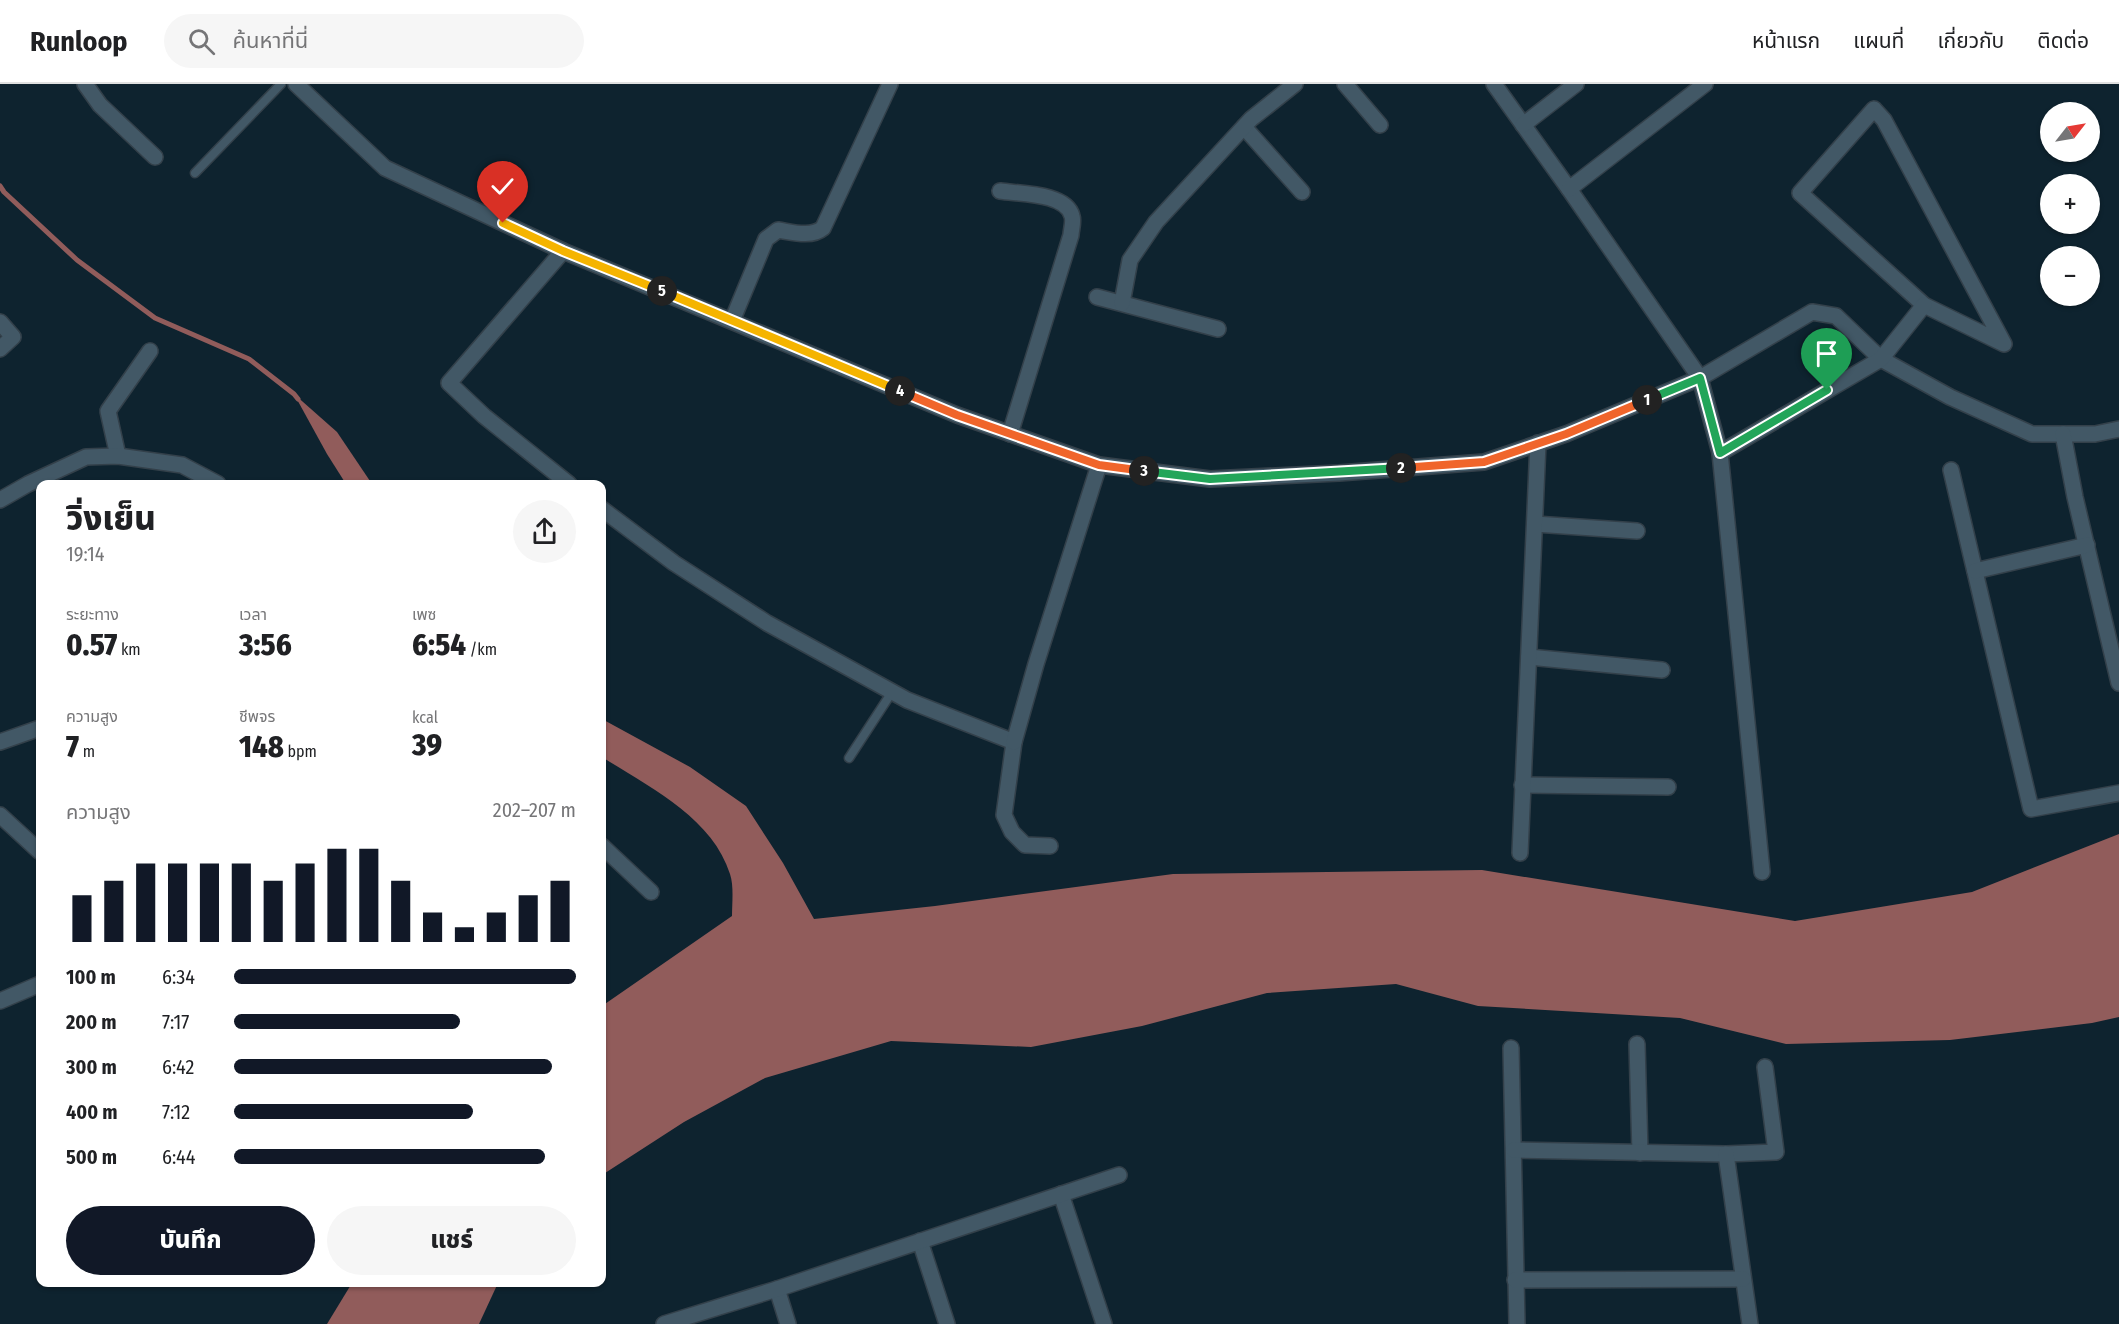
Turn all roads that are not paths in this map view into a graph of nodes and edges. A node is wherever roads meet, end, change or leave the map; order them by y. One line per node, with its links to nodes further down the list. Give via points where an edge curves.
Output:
1 (85, 84): 13 (street, via 100,105)
2 (281, 84): 14 (lane)
3 (296, 84): 18 (street, via 385,168)
4 (890, 84): 22 (street, via 823,228 817,233 778,230 766,239)
5 (1294, 84): 12 (street)
6 (1345, 84): 10 (street)
7 (1494, 84): 11 (street)
8 (1576, 84): 11 (street)
9 (1705, 84): 15 (street)
10 (1380, 125)
11 (1523, 125): 15 (street)
12 (1244, 127): 17 (street); 20 (street, via 1156,222 1130,260)
13 (155, 157)
14 (195, 173)
15 (1569, 189): 28 (street)
16 (1000, 190): 30 (street, via 1057,199 1067,206 1073,218)
17 (1302, 192)
18 (563, 251): 22 (street); 40 (street, via 449,383)
19 (1096, 297): 20 (street)
20 (1122, 303): 24 (street)
21 (1924, 305): 21 (street, via 1800,193 1874,109 1884,120 2004,344); 27 (street)
22 (732, 321): 30 (street)
23 (0, 322): 25 (street, via 13,337)
24 (1218, 330)
25 (0, 349)
26 (150, 351): 34 (street, via 108,411)
27 (1881, 359): 28 (street, via 1836,316 1812,312); 31 (street, via 1950,397 2032,434); 33 (street)
28 (1700, 378): 32 (street); 33 (street)
29 (2119, 429): 31 (street)
30 (1010, 434): 35 (street)
31 (2063, 434): 45 (street)
32 (1538, 443): 35 (street, via 1484,462 1339,473 1210,479); 43 (street)
33 (1720, 453): 63 (street)
34 (118, 456): 38 (street, via 86,457); 39 (street, via 182,465)
35 (1099, 465): 53 (street)
36 (1951, 470): 46 (street)
37 (36, 480): 41 (street)
38 (37, 480)
39 (210, 480)
40 (564, 480)
41 (0, 500)
42 (606, 512): 50 (street, via 674,563 767,623)
43 (1534, 524): 44 (street); 47 (street)
44 (1637, 531)
45 (2087, 545): 46 (street); 49 (street)
46 (1975, 571): 57 (street, via 2031,809)
47 (1529, 657): 48 (street); 55 (street)
48 (1662, 670)
49 (2119, 683)
50 (892, 692): 53 (street); 54 (lane)
51 (36, 729): 52 (street)
52 (0, 742)
53 (1014, 742): 59 (street, via 1004,815 1012,832 1025,845)
54 (849, 758)
55 (1522, 785): 56 (street); 62 (street)
56 (1668, 787)
57 (2119, 793)
58 (0, 815): 60 (street)
59 (1050, 846)
60 (36, 848)
61 (606, 850): 64 (street)
62 (1520, 853)
63 (1762, 872)
64 (651, 892)
65 (36, 986): 66 (street)
66 (0, 1001)
67 (1637, 1044): 71 (street)
68 (1511, 1048): 70 (street)
69 (1765, 1067): 72 (street, via 1776,1152)
70 (1514, 1150): 71 (street); 77 (street)
71 (1640, 1153): 72 (street)
72 (1726, 1154): 76 (street)
73 (1119, 1175): 74 (street)
74 (1061, 1194): 75 (street); 82 (street)
75 (920, 1241): 78 (street); 81 (street)
76 (1743, 1279): 77 (street); 84 (street)
77 (1515, 1280): 83 (street)
78 (777, 1289): 79 (street); 80 (street)
79 (664, 1324)
80 (788, 1324)
81 (947, 1324)
82 (1104, 1324)
83 (1517, 1324)
84 (1750, 1324)

